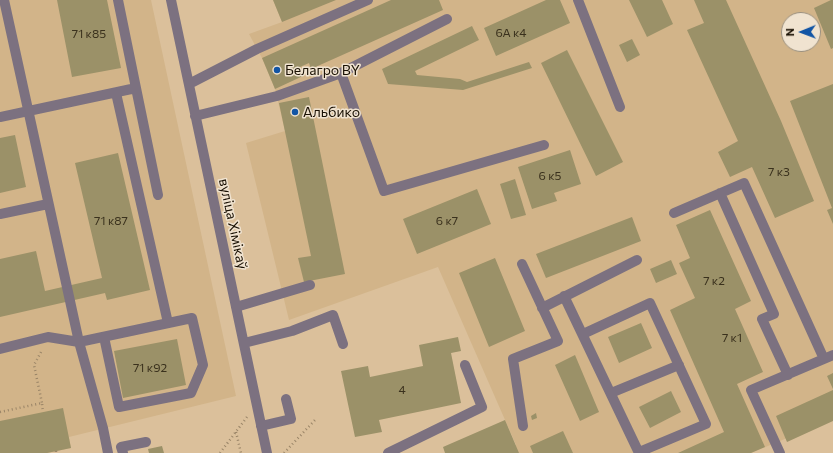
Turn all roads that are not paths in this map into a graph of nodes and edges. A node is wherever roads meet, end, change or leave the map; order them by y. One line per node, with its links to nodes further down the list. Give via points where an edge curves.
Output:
1 (4, 0): 12 (street)
2 (118, 0): 9 (street)
3 (171, 0): 8 (street, вуліца Хімікаў)
4 (368, 0): 8 (street, via 257,49)
5 (578, 0): 11 (street)
6 (447, 19): 7 (street)
7 (341, 73): 13 (street, via 277,96); 15 (street, via 384,191)
8 (189, 84): 13 (street, вуліца Хімікаў)
9 (136, 88): 10 (street); 17 (street)
10 (116, 93): 12 (street); 27 (street)
11 (620, 107)
12 (28, 110): 14 (street); 18 (street)
13 (195, 116): 25 (street, вуліца Хімікаў)
14 (0, 117)
15 (544, 145)
16 (720, 193): 19 (street); 34 (street, via 744,183); 37 (street, via 774,314 762,319)
17 (158, 195)
18 (48, 204): 20 (street); 30 (street)
19 (674, 213)
20 (0, 214)
21 (637, 260): 24 (street)
22 (522, 264): 26 (street)
23 (310, 285): 25 (street)
24 (564, 296): 26 (street); 28 (street)
25 (236, 307): 31 (street, вуліца Хімікаў)
26 (542, 308): 41 (street, via 558,341 512,359)
27 (168, 323): 29 (street); 29 (street, via 192,318 203,365 191,393 119,407)
28 (583, 334): 35 (street, via 650,303); 38 (street)
29 (104, 337): 30 (street)
30 (79, 342): 33 (street, via 48,337); 43 (street)
31 (244, 344): 32 (street, via 333,316); 40 (street, вуліца Хімікаў)
32 (343, 344)
33 (0, 349)
34 (828, 357): 37 (street)
35 (679, 364): 38 (street); 47 (street, via 706,424)
36 (465, 366): 46 (street, via 482,407)
37 (788, 375): 48 (street, via 751,390)
38 (611, 393): 47 (street)
39 (286, 399): 40 (street, via 291,419)
40 (261, 426): 45 (street, вуліца Хімікаў)
41 (523, 426)
42 (146, 442): 44 (street, via 120,447)
43 (108, 453)
44 (122, 453)
45 (267, 453)
46 (388, 453)
47 (639, 453)
48 (780, 453)

